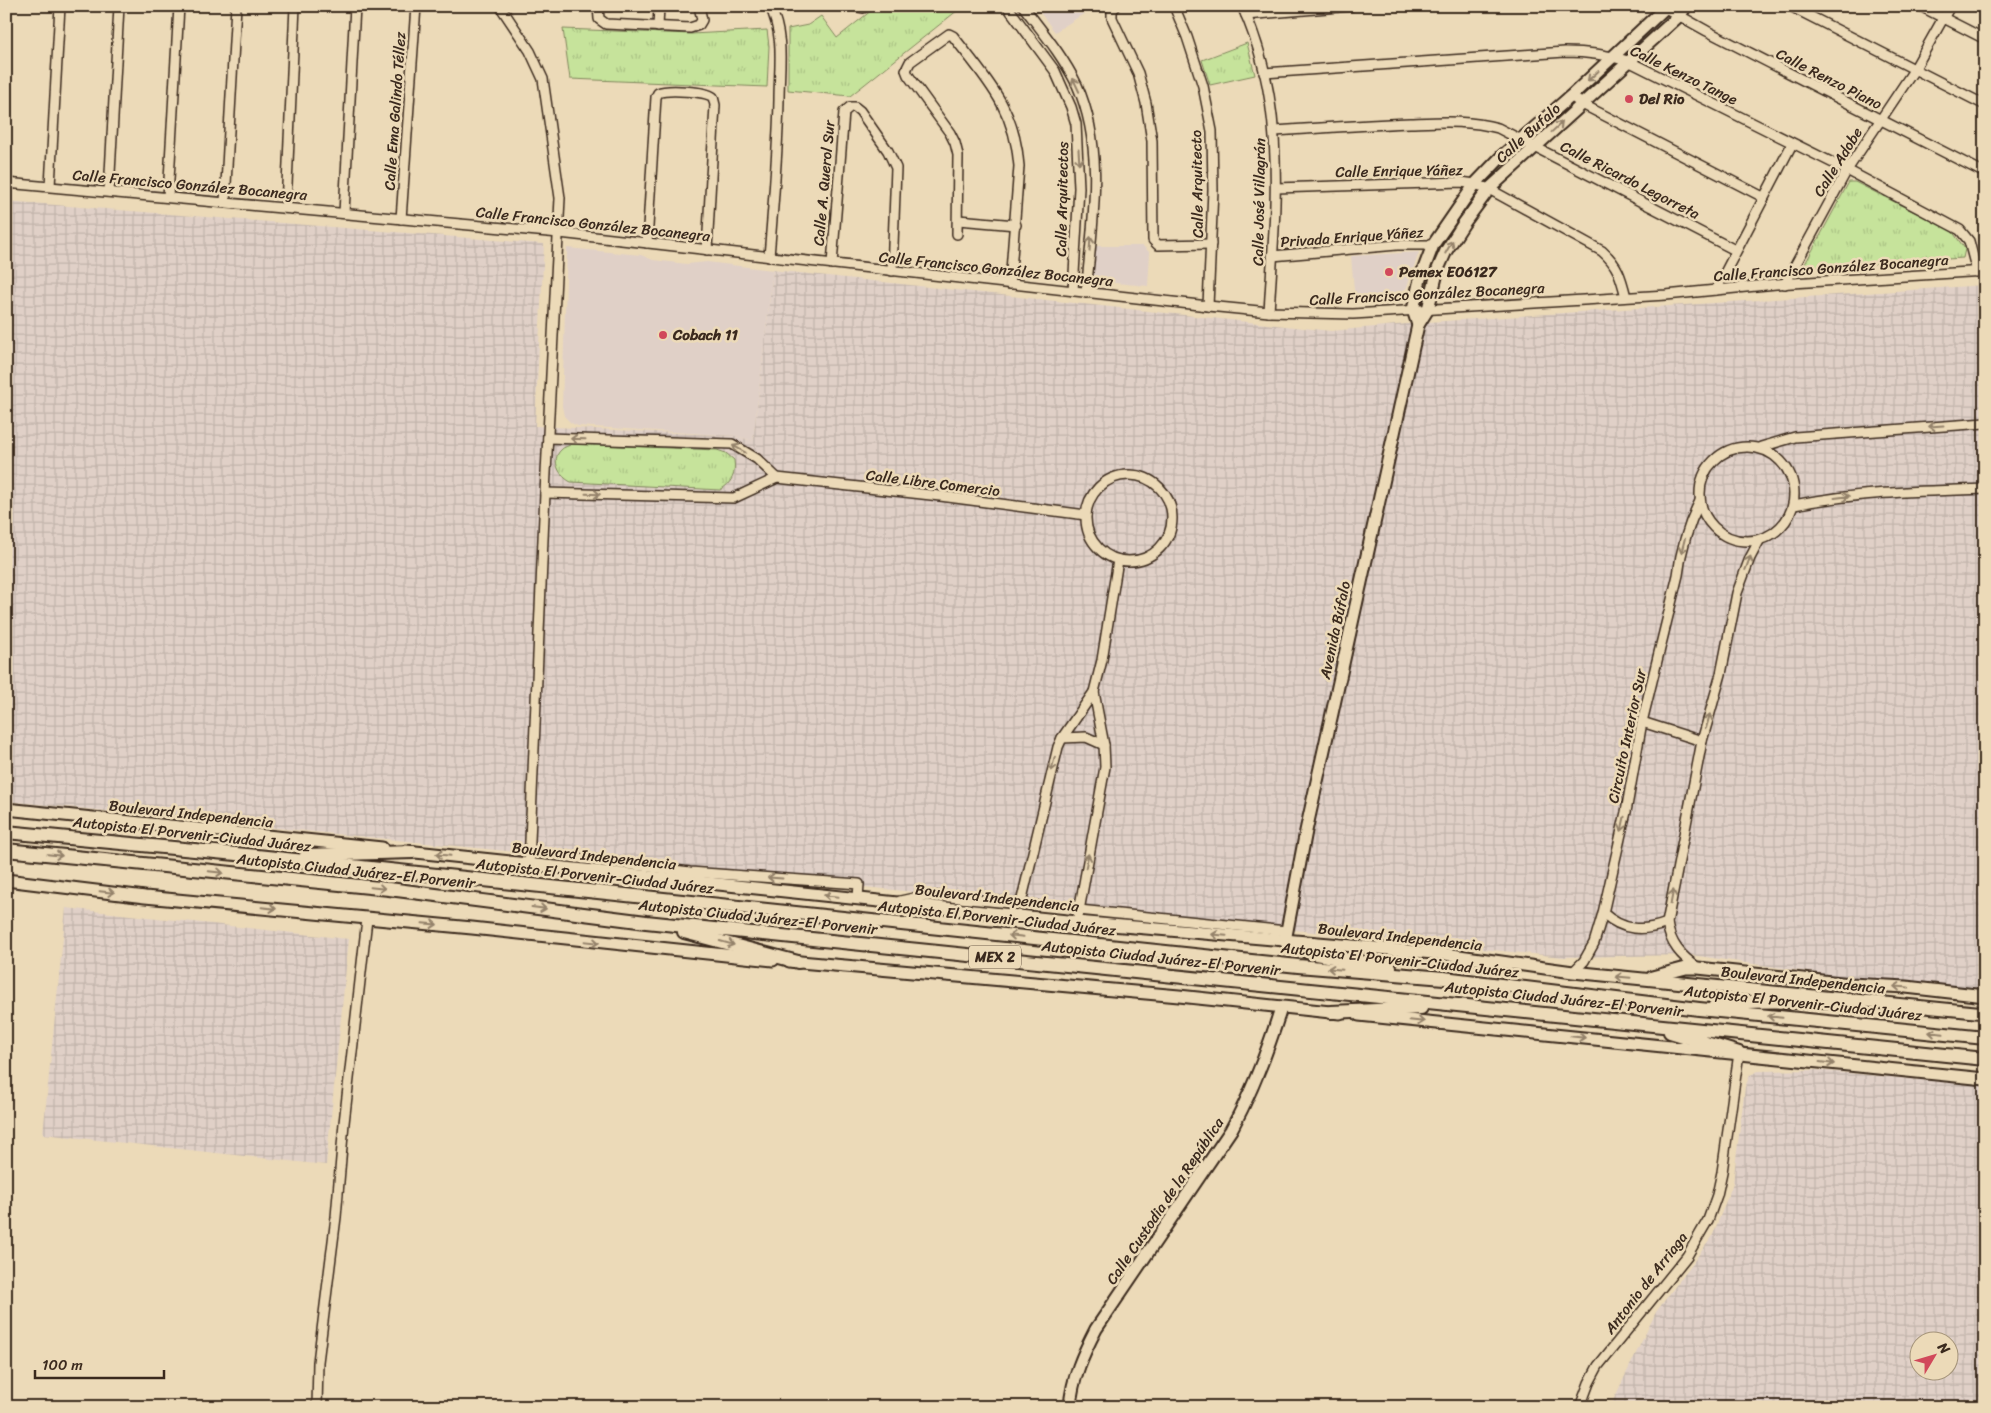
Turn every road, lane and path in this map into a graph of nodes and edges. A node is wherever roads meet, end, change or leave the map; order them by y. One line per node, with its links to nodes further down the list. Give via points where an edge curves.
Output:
1 (60, 6): 48 (street)
2 (119, 6): 51 (street)
3 (179, 6): 52 (street)
4 (236, 6): 54 (street)
5 (295, 6): 55 (street)
6 (355, 6): 56 (street)
7 (416, 6): 57 (street, Calle Ema Galindo Téllez)
8 (500, 6): 60 (street, via 530,51 543,78 560,187)
9 (598, 6): 28 (street, via 601,22)
10 (659, 6): 28 (street)
11 (699, 6): 28 (street, via 702,20 695,27)
12 (770, 6): 68 (street, via 780,38 778,143)
13 (854, 6): 22 (street)
14 (1007, 6): 39 (street, Calle Arquitectos, via 1055,70)
15 (1023, 6): 38 (street, Calle Arquitectos, one-way to 15, via 1064,60)
16 (1174, 6): 63 (street, Calle Arquitecto, via 1203,86 1212,131)
17 (1242, 6): 26 (street, Calle José Villagrán)
18 (1351, 6): 26 (street)
19 (1790, 6): 32 (street)
20 (1920, 6): 27 (street)
21 (1950, 6): 27 (street, Calle Adobe)
22 (867, 7)
23 (1665, 7): 25 (street, Calle Renzo Piano); 30 (main road, Calle Bufalo)
24 (1114, 8): 63 (street, via 1112,18 1138,73 1146,103 1152,141 1153,240 1158,245)
25 (1683, 11): 31 (main road, Calle Bufalo); 37 (street, Calle Renzo Piano, via 1707,31)
26 (1246, 15): 33 (street, Calle José Villagrán)
27 (1944, 19): 29 (street); 32 (street, Calle Adobe)
28 (658, 26)
29 (1985, 39)
30 (1614, 57): 31 (street, Calle Kenzo Tange); 33 (street, Calle Kenzo Tange, via 1593,52 1565,52); 34 (main road, Calle Bufalo, one-way to 34)
31 (1628, 62): 35 (main road, Calle Bufalo); 42 (street, Calle Kenzo Tange)
32 (1914, 70): 36 (street); 37 (street, Calle Adobe)
33 (1264, 73): 40 (street, Calle José Villagrán)
34 (1571, 96): 35 (street); 41 (main road, Calle Bufalo)
35 (1582, 104): 43 (main road, Calle Bufalo, one-way to 35); 53 (street)
36 (1985, 105)
37 (1880, 120): 44 (street, Calle Adobe); 45 (street, Calle Renzo Piano)
38 (1090, 122): 39 (street); 76 (street, Calle Arquitectos, one-way to 38, via 1094,188)
39 (1076, 124): 75 (street, Calle Arquitectos, one-way to 75, via 1080,188)
40 (1275, 132): 41 (street, Calle Ricardo Legorreta, via 1467,122 1498,128); 49 (street, Calle José Villagrán)
41 (1521, 140): 43 (street, Calle Ricardo Legorreta); 47 (main road, Calle Bufalo)
42 (1792, 144): 44 (street, Calle Kenzo Tange); 53 (street)
43 (1536, 147): 50 (main road, Calle Bufalo); 66 (street, Calle Ricardo Legorreta)
44 (1847, 170): 71 (street, Calle Kenzo Tange, via 1960,230); 73 (street, Calle Adobe)
45 (1985, 173)
46 (6, 182): 48 (street, Calle Francisco González Bocanegra)
47 (1475, 184): 49 (street, Calle Enrique Yáñez); 50 (street, Calle Enrique Yáñez); 64 (main road, Calle Bufalo)
48 (50, 186): 51 (street, Calle Francisco González Bocanegra)
49 (1276, 188): 67 (street, Calle José Villagrán)
50 (1489, 190): 77 (street, Calle Enrique Yáñez, via 1602,251 1620,273); 79 (main road, Calle Bufalo, one-way to 50, via 1438,269 1446,252)
51 (109, 192): 52 (street, Calle Francisco González Bocanegra)
52 (168, 197): 54 (street, Calle Francisco González Bocanegra)
53 (1763, 197): 66 (street)
54 (225, 202): 55 (street, Calle Francisco González Bocanegra)
55 (286, 207): 56 (street, Calle Francisco González Bocanegra)
56 (344, 213): 57 (street, Calle Francisco González Bocanegra)
57 (401, 218): 60 (street, Calle Francisco González Bocanegra)
58 (958, 220): 59 (street); 59 (street, via 956,143 908,75 906,67 949,34 954,36 996,91 1012,124 1019,166); 61 (street)
59 (1016, 224): 72 (street)
60 (559, 233): 62 (street, Calle Francisco González Bocanegra); 84 (street)
61 (957, 234)
62 (647, 243): 65 (street, Calle Francisco González Bocanegra); 65 (street, via 656,97 665,92 707,93 713,97 715,105)
63 (1211, 244): 78 (street, Calle Arquitecto)
64 (1433, 245): 67 (street, Privada Enrique Yáñez); 80 (main road, Calle Bufalo)
65 (707, 250): 68 (street, Calle Francisco González Bocanegra)
66 (1735, 250): 74 (street)
67 (1272, 256): 81 (street, Calle José Villagrán)
68 (769, 257): 69 (street, Calle Francisco González Bocanegra)
69 (832, 264): 70 (street, Calle Francisco González Bocanegra); 70 (street, Calle A. Querol Sur, via 844,112 855,107 888,151 896,168)
70 (892, 271): 72 (street, Calle Francisco González Bocanegra)
71 (1981, 272): 73 (street, Calle Francisco González Bocanegra)
72 (1010, 284): 75 (street, Calle Francisco González Bocanegra)
73 (1785, 284): 74 (street, Calle Francisco González Bocanegra)
74 (1716, 290): 77 (street, Calle Francisco González Bocanegra)
75 (1073, 292): 76 (street, Calle Francisco González Bocanegra)
76 (1086, 293): 78 (street, Calle Francisco González Bocanegra)
77 (1626, 297): 79 (street, Calle Francisco González Bocanegra)
78 (1208, 306): 81 (street, Calle Francisco González Bocanegra)
79 (1428, 309): 80 (street, Calle Francisco González Bocanegra); 82 (main road, Avenida Búfalo)
80 (1413, 310): 81 (street, Calle Francisco González Bocanegra, via 1353,314); 82 (main road)
81 (1269, 312)
82 (1418, 325): 118 (main road, Avenida Búfalo, via 1308,822)
83 (1985, 423): 85 (street, one-way to 85, via 1795,437)
84 (548, 438): 86 (street, one-way to 84, via 757,459 732,444); 88 (street)
85 (1761, 448): 89 (street, via 1741,446 1722,454 1702,480); 90 (street, via 1777,457 1786,467 1795,492)
86 (777, 478): 88 (street, one-way to 86, via 734,498); 91 (street, Calle Libre Comercio)
87 (1985, 489): 90 (street, one-way to 87, via 1890,491)
88 (545, 493): 104 (street)
89 (1700, 501): 92 (street, via 1711,525 1721,534 1746,542); 95 (street, Circuito Interior Sur, one-way to 95, via 1686,532)
90 (1794, 506): 92 (street, via 1781,528)
91 (1086, 515): 93 (street, via 1094,544); 93 (street, via 1093,494 1103,483 1117,476 1147,478 1165,493 1173,515 1168,539 1147,558 1133,562)
92 (1759, 540): 97 (street, one-way to 92, via 1721,674 1737,593)
93 (1118, 560): 94 (street)
94 (1094, 692): 96 (street); 98 (street)
95 (1642, 722): 97 (street); 112 (street, Circuito Interior Sur, one-way to 112)
96 (1062, 738): 98 (street, via 1086,737); 109 (street, one-way to 109)
97 (1702, 741): 116 (street, one-way to 97)
98 (1104, 745): 110 (street, one-way to 98, via 1103,781)
99 (6, 809): 102 (main road, Boulevard Independencia)
100 (6, 832): 103 (highway, Autopista El Porvenir-Ciudad Juárez / MEX 2)
101 (6, 850): 114 (highway, Autopista Ciudad Juárez-El Porvenir / MEX 2, one-way to 114, via 389,890)
102 (413, 852): 103 (highway); 104 (main road, Boulevard Independencia, one-way to 102)
103 (257, 856): 122 (highway, Autopista El Porvenir-Ciudad Juárez / MEX 2, one-way to 103, via 1288,965)
104 (529, 858): 105 (main road, Boulevard Independencia)
105 (662, 873): 107 (main road, Boulevard Independencia, one-way to 105); 107 (street, one-way to 105, via 859,884)
106 (6, 880): 113 (main road, one-way to 113)
107 (858, 898): 108 (main road, Boulevard Independencia)
108 (893, 902): 109 (street, via 939,896); 111 (main road, Boulevard Independencia)
109 (1021, 903): 111 (street)
110 (1079, 909): 111 (street); 115 (street); 117 (street)
111 (1043, 912): 115 (main road, Boulevard Independencia)
112 (1603, 914): 116 (street, via 1612,922 1637,930); 121 (street, Circuito Interior Sur, via 1594,943)
113 (367, 919): 119 (main road, one-way to 119); 138 (street, via 318,1362)
114 (646, 922): 119 (highway, one-way to 119); 128 (highway, Autopista Ciudad Juárez-El Porvenir / MEX 2)
115 (1077, 922): 117 (main road, Boulevard Independencia, one-way to 115)
116 (1667, 923): 120 (street, via 1673,946)
117 (1242, 932): 118 (main road, Boulevard Independencia)
118 (1286, 936): 121 (main road, Boulevard Independencia); 122 (highway, via 1310,953)
119 (798, 962): 129 (main road)
120 (1698, 968): 123 (main road); 124 (main road, one-way to 120)
121 (1573, 972): 123 (main road, Boulevard Independencia, one-way to 121)
122 (1444, 978): 130 (highway, Autopista El Porvenir-Ciudad Juárez / MEX 2)
123 (1645, 979): 126 (main road, Boulevard Independencia)
124 (1937, 990): 125 (main road); 127 (main road)
125 (1985, 996)
126 (1843, 999): 130 (highway, via 1722,1004); 132 (main road, Boulevard Independencia)
127 (1985, 1002)
128 (1464, 1006): 131 (highway); 133 (highway, Autopista Ciudad Juárez-El Porvenir / MEX 2)
129 (1281, 1008): 131 (main road); 139 (main road, Calle Custodia de la República, via 1241,1113 1096,1329 1079,1365)
130 (1698, 1009): 134 (highway, Autopista El Porvenir-Ciudad Juárez / MEX 2, one-way to 130)
131 (1331, 1012): 135 (main road, one-way to 135)
132 (1985, 1013)
133 (1639, 1023): 135 (highway); 136 (highway, Autopista Ciudad Juárez-El Porvenir / MEX 2)
134 (1985, 1038)
135 (1739, 1053): 137 (main road, one-way to 137); 140 (street, Antonio de Arriaga, via 1722,1172 1708,1220 1687,1256 1598,1366)
136 (1985, 1059)
137 (1985, 1079)
138 (317, 1407)
139 (1070, 1407)
140 (1580, 1407)

